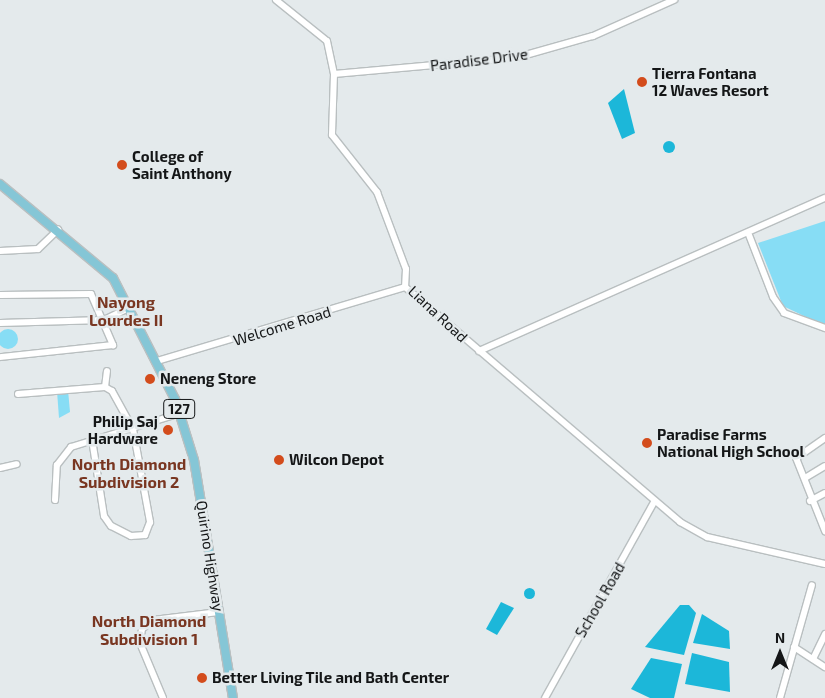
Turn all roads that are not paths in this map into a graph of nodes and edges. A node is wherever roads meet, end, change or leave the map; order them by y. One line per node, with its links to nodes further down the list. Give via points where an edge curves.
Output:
1 (276, 0): 3 (street, Liana Road, via 327,41)
2 (674, 0): 3 (street, Paradise Drive, via 593,36 515,58)
3 (334, 74): 9 (street, Liana Road, via 332,135 377,192 406,269)
4 (0, 184): 6 (main road, Quirino Highway / 127)
5 (825, 198): 7 (street)
6 (58, 230): 8 (street, via 38,249); 11 (main road, Quirino Highway / 127, via 101,265)
7 (749, 235): 14 (street, via 780,308); 15 (street)
8 (0, 251)
9 (405, 287): 15 (street, Liana Road); 17 (street, Welcome Road)
10 (0, 295): 12 (street, via 91,294)
11 (131, 307): 12 (street); 17 (main road, Quirino Highway / 127)
12 (104, 320): 13 (street); 16 (street, via 112,345)
13 (0, 323)
14 (825, 328)
15 (479, 351): 32 (street, Liana Road)
16 (0, 357)
17 (157, 361): 21 (main road, Quirino Highway / 127)
18 (107, 371): 19 (street)
19 (105, 387): 20 (street); 22 (street, via 117,397)
20 (18, 394)
21 (181, 413): 22 (street); 37 (main road, Quirino Highway / 127, via 194,460)
22 (134, 429): 24 (street); 24 (street, via 150,522 145,535 138,537 111,526 104,516)
23 (825, 438): 28 (street, via 796,458)
24 (92, 439): 30 (street, via 71,447 60,458)
25 (17, 464): 27 (street)
26 (825, 466): 28 (street)
27 (0, 468)
28 (804, 478): 31 (street)
29 (825, 493): 31 (street)
30 (55, 500)
31 (810, 501): 33 (street)
32 (654, 502): 35 (street, Liana Road, via 707,537); 44 (street, School Road)
33 (823, 522): 34 (street)
34 (825, 531)
35 (825, 564)
36 (812, 585): 39 (street)
37 (219, 612): 42 (street, via 153,620 142,630 140,644); 43 (main road, Quirino Highway / 127)
38 (825, 634): 40 (street)
39 (794, 647): 40 (street); 45 (street)
40 (813, 659): 41 (street)
41 (825, 667)
42 (163, 698)
43 (233, 698)
44 (545, 698)
45 (780, 698)

